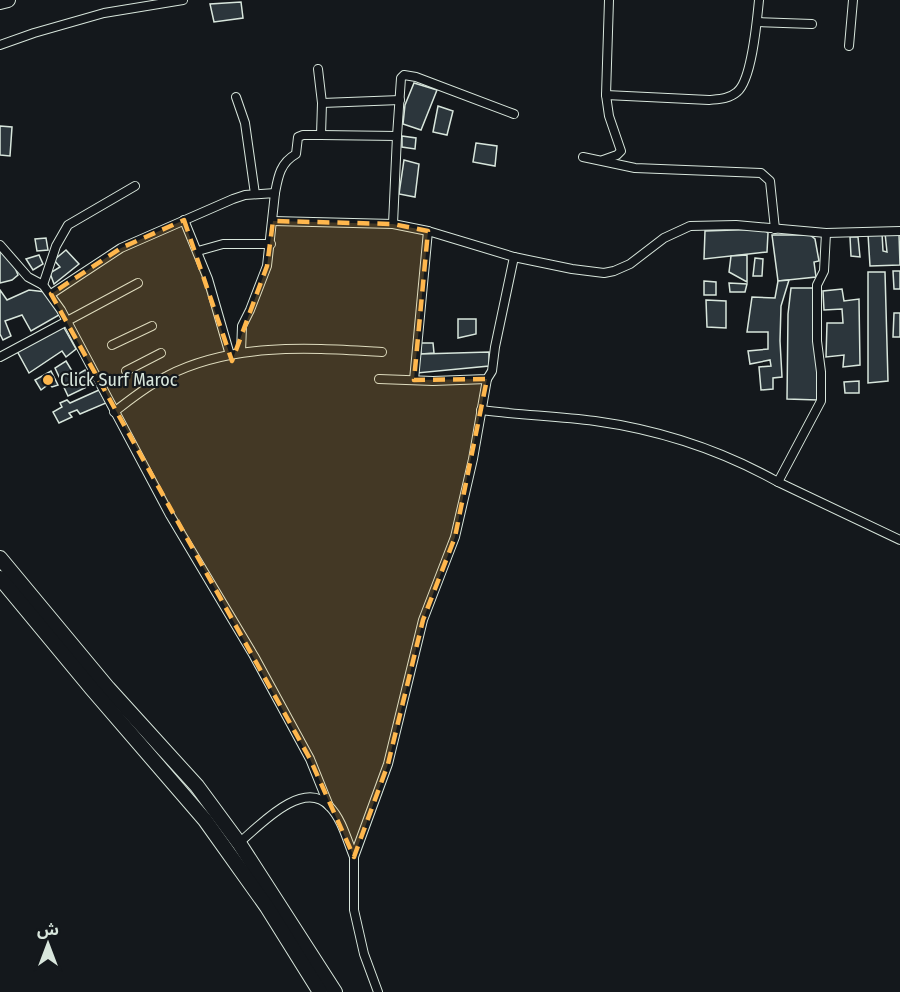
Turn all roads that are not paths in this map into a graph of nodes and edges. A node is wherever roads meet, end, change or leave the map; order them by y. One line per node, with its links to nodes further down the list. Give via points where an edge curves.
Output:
1 (8, 0): 6 (highway)
2 (183, 0): 9 (street, via 104,13)
3 (609, 0): 12 (street)
4 (759, 0): 7 (street)
5 (853, 0): 10 (street)
6 (0, 2)
7 (757, 22): 8 (street); 12 (street, via 746,74 741,87 730,96 709,100)
8 (812, 24)
9 (0, 45)
10 (849, 46)
11 (318, 69): 15 (street)
12 (606, 95): 20 (street, via 621,151)
13 (236, 98): 23 (street, via 245,123)
14 (400, 100): 15 (street); 16 (street, via 401,78 405,75); 18 (street)
15 (322, 103): 17 (street)
16 (514, 114)
17 (321, 135): 18 (street); 22 (street, via 298,137 296,154 282,167)
18 (397, 136): 26 (street)
19 (583, 157): 20 (street)
20 (603, 161): 27 (street, via 635,168 761,173 770,181)
21 (135, 186): 36 (street, via 68,225)
22 (275, 193): 23 (street); 25 (street)
23 (255, 194): 24 (street)
24 (184, 220): 33 (street); 37 (street, via 121,248)
25 (273, 221): 26 (street); 31 (street)
26 (393, 224): 28 (street)
27 (775, 229): 30 (street); 34 (street, via 690,226 664,238 614,272 572,269)
28 (429, 231): 34 (street); 49 (street)
29 (900, 231): 30 (street)
30 (826, 233): 52 (street, via 824,271 817,285 821,401)
31 (271, 244): 33 (street, via 223,244); 41 (street, via 267,266 242,326)
32 (0, 245): 36 (street, via 28,277)
33 (198, 250): 44 (street)
34 (514, 257): 48 (street, via 492,371)
35 (138, 283): 38 (street)
36 (43, 285): 37 (street)
37 (51, 294): 38 (street)
38 (67, 322): 45 (street); 51 (street)
39 (152, 326): 40 (street)
40 (112, 345)
41 (241, 352): 42 (street); 44 (street)
42 (382, 352)
43 (161, 353): 46 (street)
44 (230, 355): 51 (street, via 168,375)
45 (0, 357)
46 (126, 371)
47 (379, 379): 49 (street)
48 (487, 379): 49 (street); 50 (street)
49 (414, 380)
50 (481, 410): 52 (street, via 597,421 668,436 741,462); 58 (street, via 455,537 423,620 388,764)
51 (114, 412): 56 (street, via 254,656 310,759)
52 (778, 482): 53 (street)
53 (900, 540)
54 (0, 558): 57 (highway, via 108,688 197,786)
55 (0, 578): 59 (highway, via 205,820 267,907)
56 (329, 806): 57 (street, via 320,800 298,798); 58 (street)
57 (239, 843): 60 (highway)
58 (354, 856): 61 (street, via 354,910)
59 (320, 992)
60 (335, 992)
61 (378, 992)

